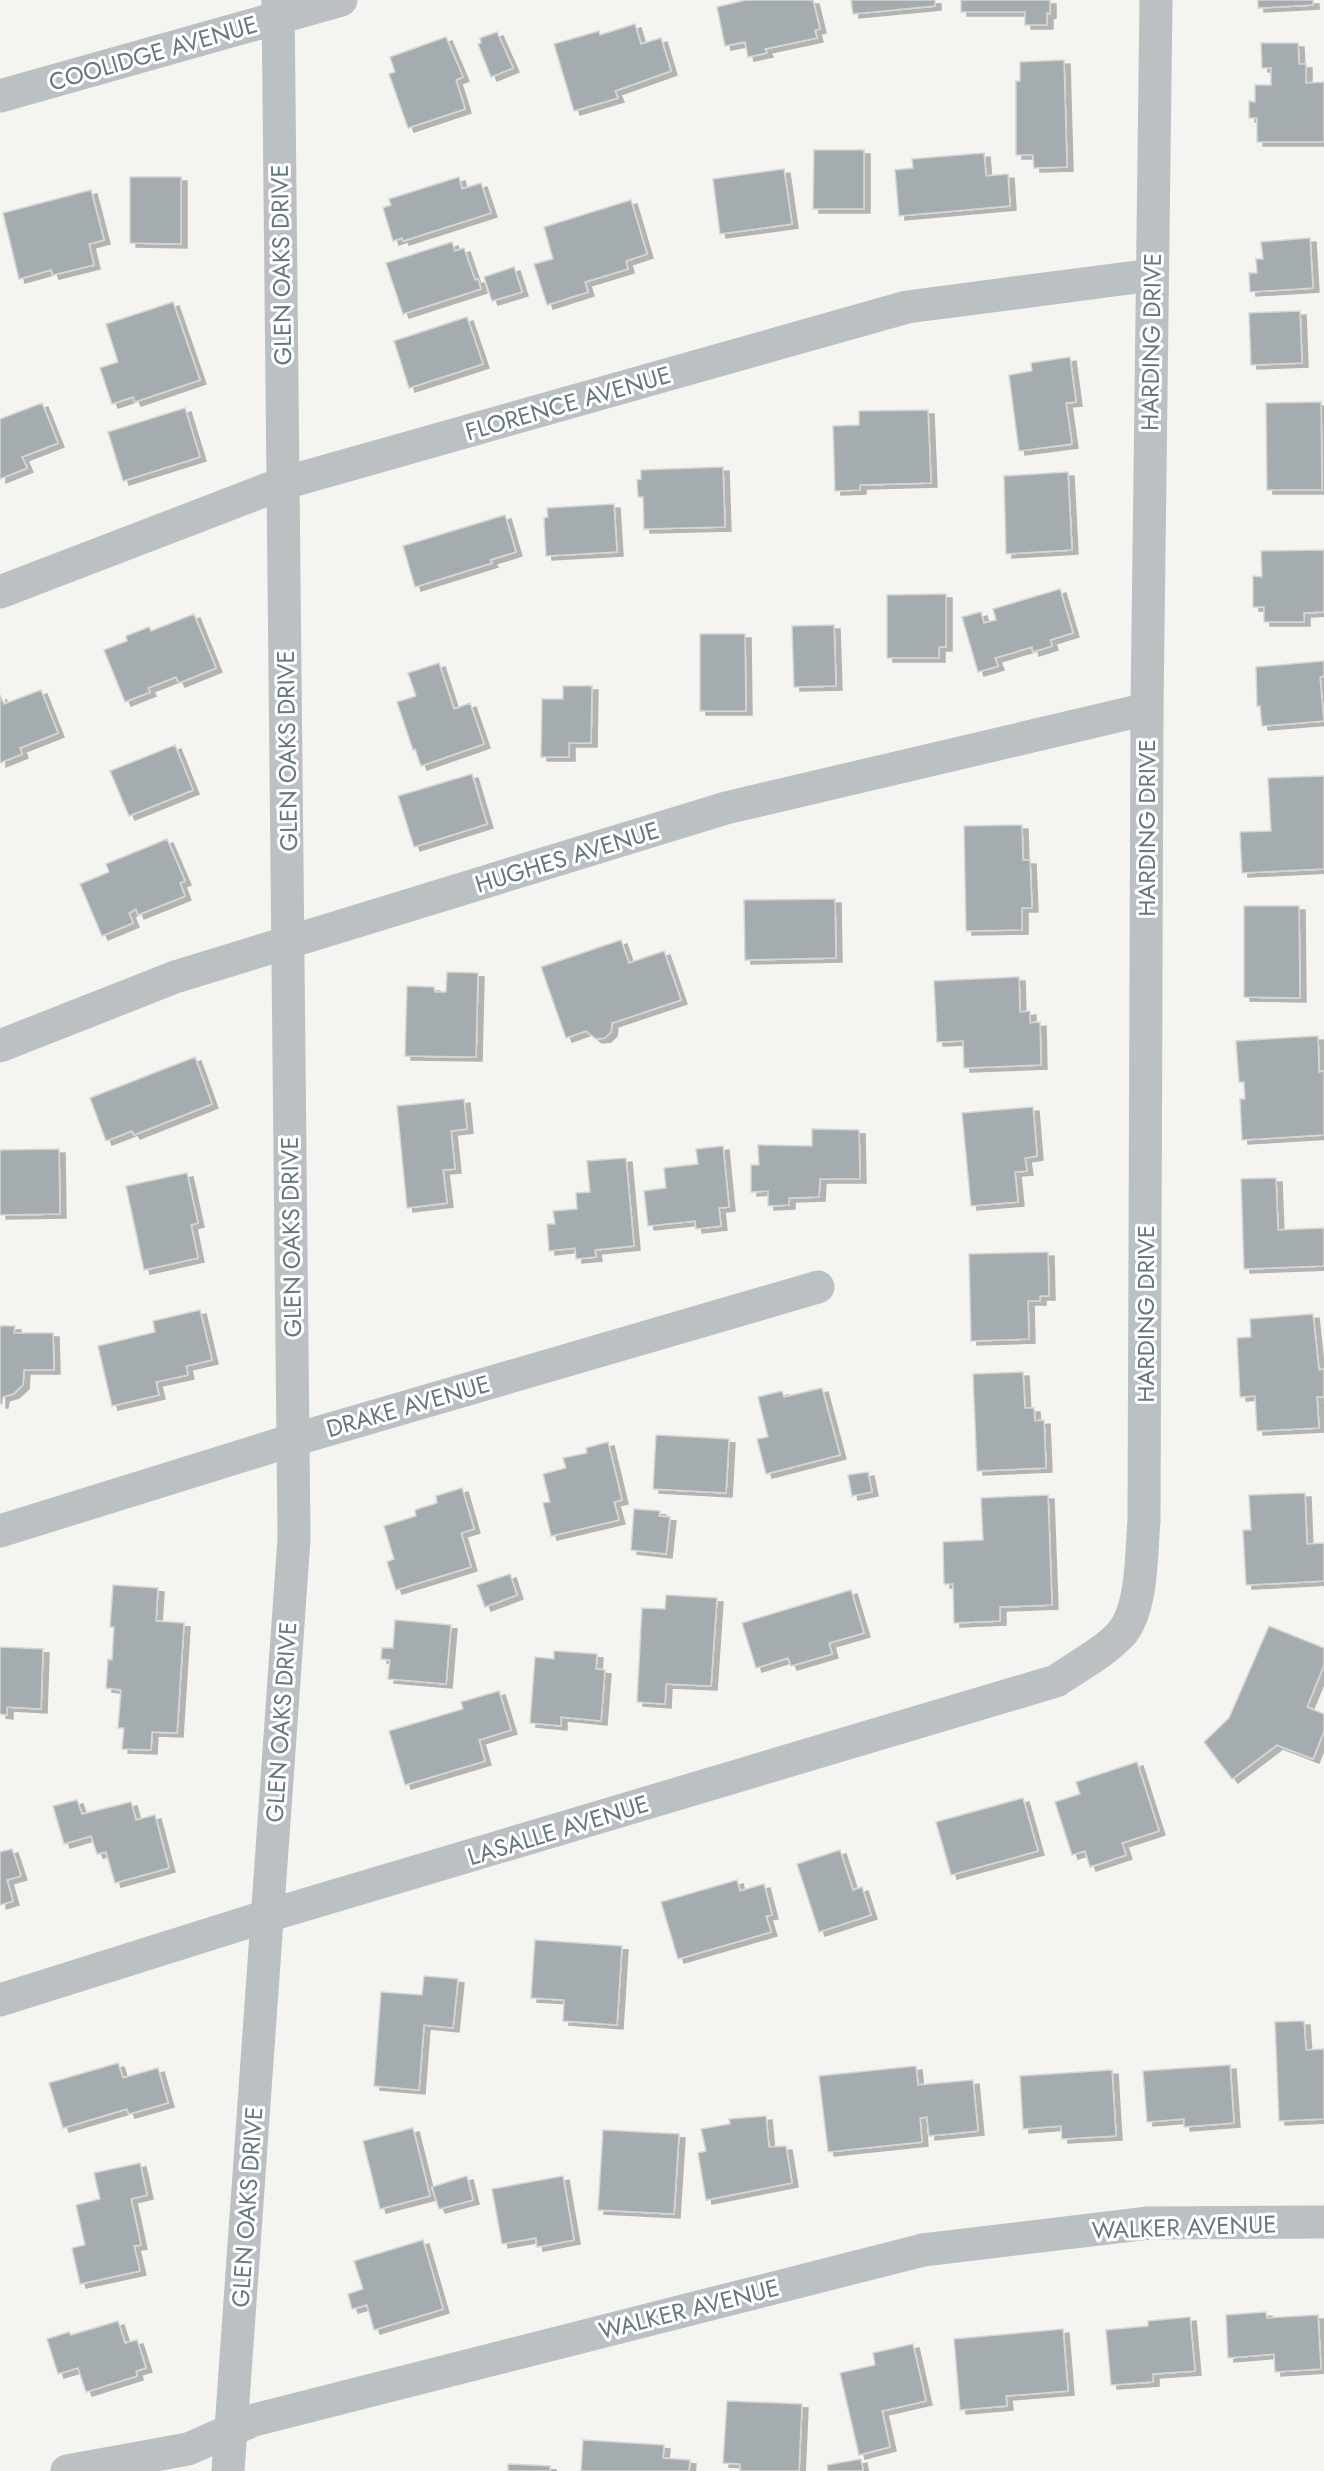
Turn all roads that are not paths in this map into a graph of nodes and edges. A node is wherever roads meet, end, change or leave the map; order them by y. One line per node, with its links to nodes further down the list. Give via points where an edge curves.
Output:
1 (341, 0): 3 (street, COOLIDGE AVENUE)
2 (1156, 0): 5 (street, HARDING DRIVE)
3 (278, 9): 4 (street, COOLIDGE AVENUE); 6 (street, GLEN OAKS DRIVE)
4 (0, 96)
5 (1152, 274): 6 (street, FLORENCE AVENUE, via 907,306); 8 (street, HARDING DRIVE)
6 (284, 483): 7 (street, FLORENCE AVENUE); 9 (street, GLEN OAKS DRIVE)
7 (0, 592)
8 (1146, 708): 9 (street, HUGHES AVENUE, via 726,808); 14 (street, HARDING DRIVE, via 1144,1521 1136,1607 1123,1632)
9 (289, 942): 10 (street, HUGHES AVENUE, via 175,977); 12 (street, GLEN OAKS DRIVE)
10 (0, 1046)
11 (818, 1287): 12 (street, DRAKE AVENUE)
12 (293, 1440): 13 (street, DRAKE AVENUE); 15 (street, GLEN OAKS DRIVE, via 294,1539)
13 (0, 1531)
14 (1108, 1646): 15 (street, LASALLE AVENUE, via 1056,1681)
15 (267, 1916): 16 (street, LASALLE AVENUE); 18 (street, GLEN OAKS DRIVE)
16 (0, 2000)
17 (1324, 2222): 18 (street, WALKER AVENUE, via 1149,2223 923,2250 254,2420)
18 (231, 2430): 19 (street, WALKER AVENUE, via 188,2449); 20 (street, GLEN OAKS DRIVE)
19 (67, 2471)
20 (228, 2471)

